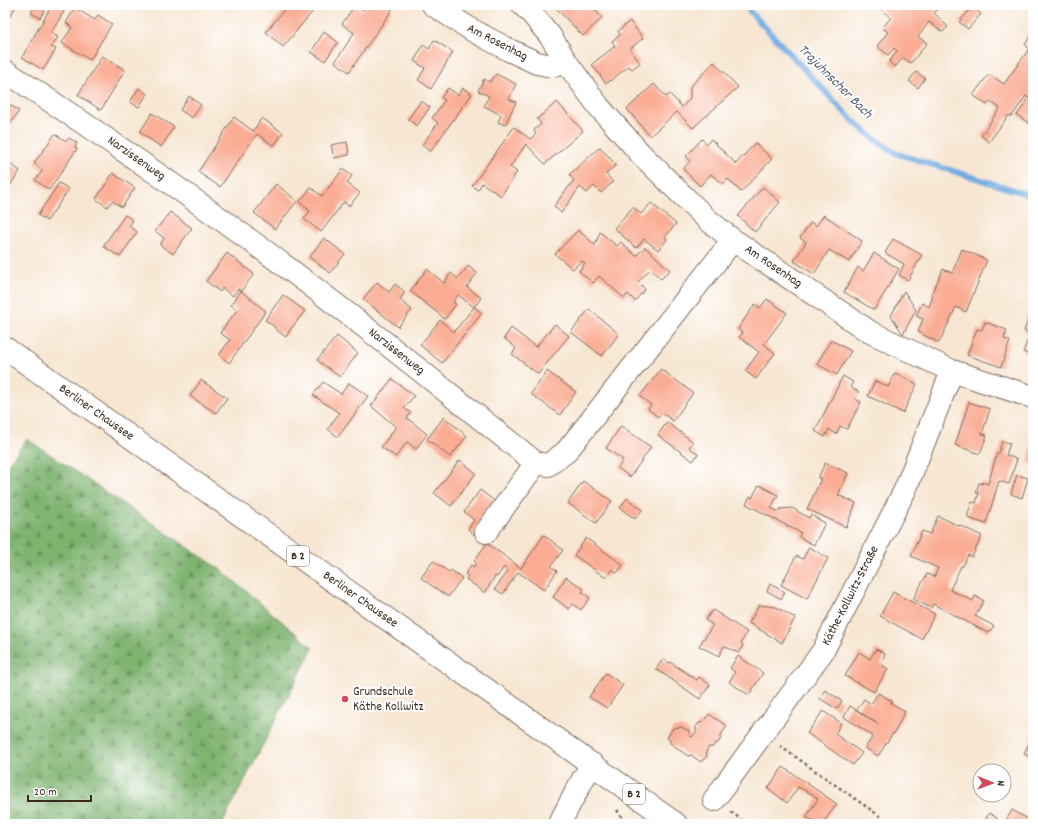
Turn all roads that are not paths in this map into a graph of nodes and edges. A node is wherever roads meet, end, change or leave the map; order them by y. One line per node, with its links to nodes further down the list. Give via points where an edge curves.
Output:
1 (432, 5): 3 (street, Am Rosenhag, via 472,30 536,63 552,66)
2 (523, 5): 3 (street, Am Rosenhag, via 551,37)
3 (567, 63): 5 (street, Am Rosenhag, via 599,107 640,153 697,210)
4 (5, 71): 9 (street, Narzissenweg, via 209,210 343,310)
5 (733, 240): 7 (street, Am Rosenhag, via 870,332); 9 (street, via 566,452 548,465)
6 (5, 348): 11 (street, Berliner Chaussee / B 2)
7 (952, 371): 8 (street, Am Rosenhag); 12 (street, Käthe-Kollwitz-Straße, via 905,490 823,651)
8 (1033, 397)
9 (536, 462): 10 (street)
10 (486, 532)
11 (592, 764): 13 (street); 14 (street, Berliner Chaussee / B 2)
12 (714, 800)
13 (559, 824)
14 (676, 824)

